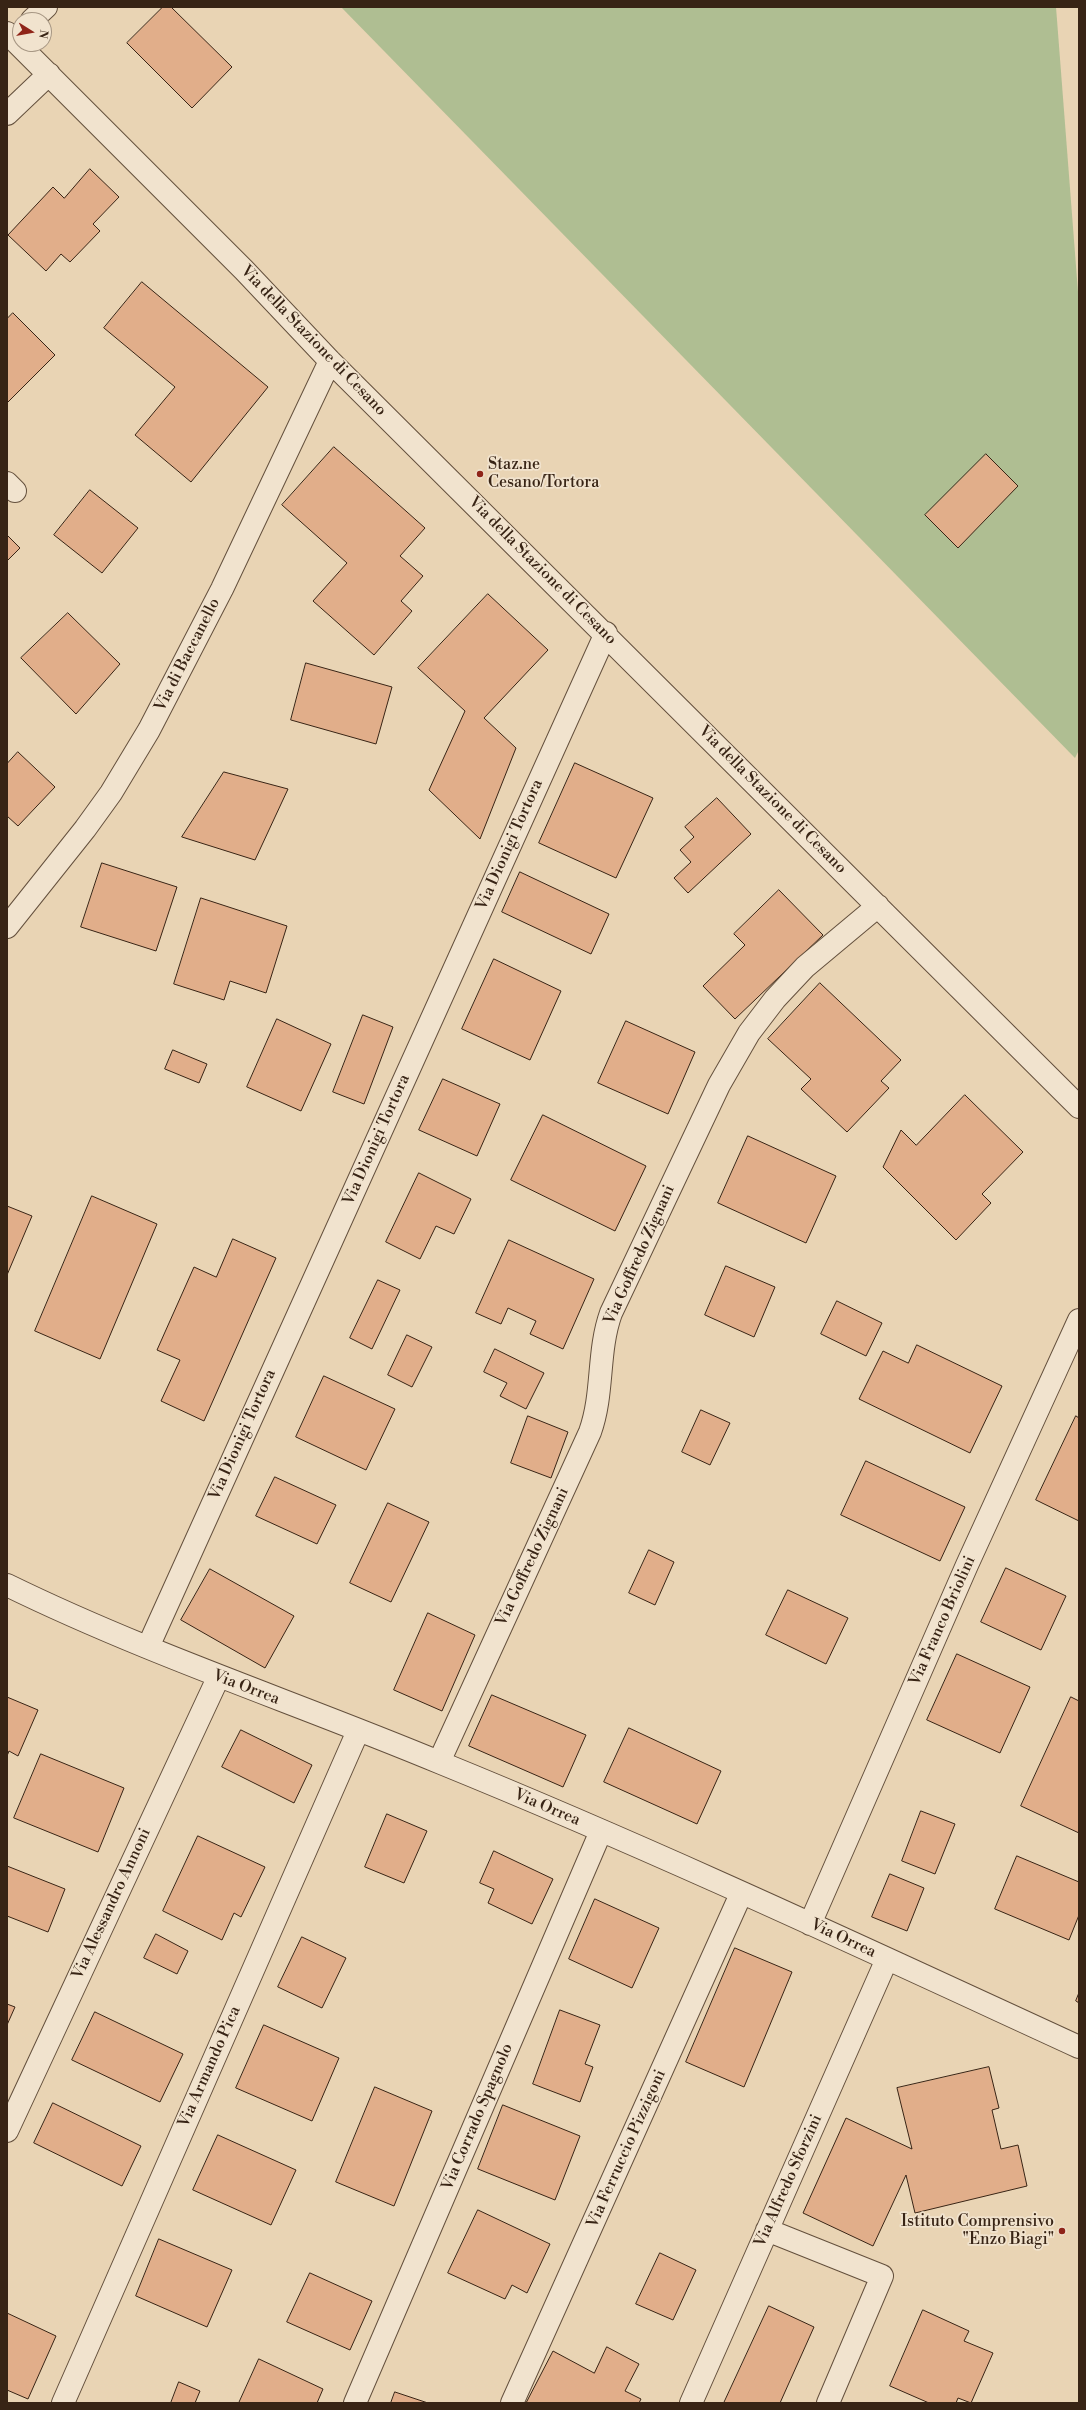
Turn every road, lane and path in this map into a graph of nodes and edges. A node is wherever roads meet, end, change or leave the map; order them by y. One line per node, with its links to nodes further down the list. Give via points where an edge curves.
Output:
1 (29, 52): 2 (street, Via della Stazione di Cesano)
2 (49, 74): 3 (street); 4 (street, Via della Stazione di Cesano, via 244,270)
3 (7, 114)
4 (330, 361): 5 (street, Via della Stazione di Cesano); 7 (street, Via di Baccanello, via 222,589 150,730 85,829)
5 (606, 633): 6 (street, Via della Stazione di Cesano); 11 (street, Via Dionigi Tortora)
6 (878, 906): 8 (street, Via della Stazione di Cesano); 14 (street, Via Goffredo Zignani, via 821,952 775,999 748,1033 719,1085 611,1313 602,1350 598,1408 590,1432)
7 (7, 927)
8 (1079, 1107)
9 (1079, 1320): 17 (street, Via Franco Briolini, via 967,1565)
10 (7, 1585): 11 (street, Via Orrea)
11 (148, 1647): 12 (street, Via Orrea)
12 (218, 1678): 13 (street, Via Orrea); 20 (street, Via Alessandro Annoni)
13 (358, 1731): 14 (street, Via Orrea); 22 (street, Via Armando Pica)
14 (439, 1762): 15 (street, Via Orrea)
15 (601, 1831): 16 (street, Via Orrea); 23 (street, Via Corrado Spagnolo)
16 (741, 1894): 17 (street, Via Orrea); 24 (street, Via Ferruccio Pizzigoni)
17 (810, 1924): 18 (street, Via Orrea)
18 (887, 1959): 19 (street, Via Orrea); 21 (street, Via Alfredo Sforzini)
19 (1079, 2047)
20 (7, 2131)
21 (767, 2230): 25 (street, Via Alfredo Sforzini); 26 (street, via 882,2276)
22 (63, 2403)
23 (355, 2403)
24 (512, 2403)
25 (691, 2403)
26 (828, 2403)

